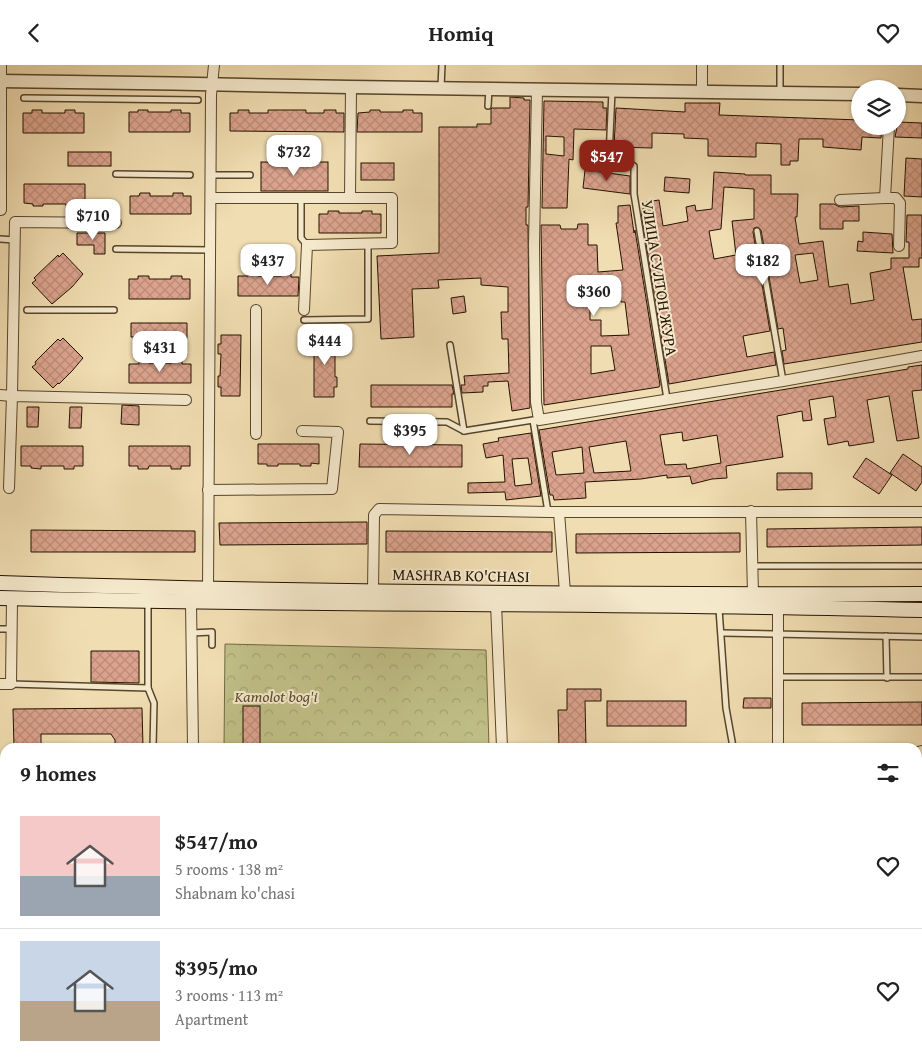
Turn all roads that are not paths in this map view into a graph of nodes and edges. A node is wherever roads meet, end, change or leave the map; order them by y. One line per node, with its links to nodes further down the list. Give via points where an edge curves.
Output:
1 (1, 65): 6 (street)
2 (214, 65): 7 (street)
3 (442, 65): 9 (lane)
4 (702, 65): 13 (street)
5 (780, 65): 14 (lane)
6 (0, 81): 7 (street); 21 (street)
7 (213, 83): 8 (street); 25 (street)
8 (351, 87): 9 (street); 28 (street)
9 (441, 88): 10 (street)
10 (489, 89): 11 (street); 20 (lane)
11 (537, 89): 12 (street); 53 (street, via 534,245)
12 (612, 90): 13 (street); 51 (lane, УЛИЦА СУЛТОН ЖУРА, via 609,157 634,166 634,194)
13 (702, 91): 14 (street)
14 (780, 93): 15 (street)
15 (851, 95)
16 (906, 95): 17 (street)
17 (922, 96)
18 (24, 98): 19 (lane)
19 (198, 100)
20 (488, 106)
21 (0, 109): 32 (street)
22 (888, 135): 29 (street)
23 (116, 174): 24 (lane)
24 (190, 175)
25 (211, 175): 26 (lane); 27 (street)
26 (250, 175)
27 (211, 198): 30 (street); 41 (street)
28 (350, 198): 30 (street); 37 (street, via 392,198 392,243)
29 (885, 198): 31 (street); 39 (street, via 896,198 900,203)
30 (301, 199): 38 (lane, via 301,238)
31 (840, 200)
32 (1, 210)
33 (116, 223): 36 (street, via 14,222)
34 (757, 231): 48 (lane)
35 (0, 239): 36 (lane)
36 (14, 239): 50 (street)
37 (368, 244): 38 (street); 45 (lane, via 368,319)
38 (306, 245): 45 (street)
39 (899, 246)
40 (116, 249): 41 (lane)
41 (210, 250): 59 (street)
42 (27, 310): 43 (lane)
43 (114, 310)
44 (256, 310): 57 (street)
45 (304, 315)
46 (450, 345): 56 (lane)
47 (922, 356): 48 (street)
48 (782, 381): 51 (street)
49 (0, 395): 50 (street)
50 (12, 396): 52 (street); 58 (street)
51 (667, 400): 53 (street)
52 (186, 401)
53 (536, 420): 56 (lane); 61 (lane)
54 (370, 421): 56 (lane, via 447,421)
55 (302, 431): 59 (street, via 338,433 332,489)
56 (464, 431)
57 (256, 434)
58 (9, 487)
59 (208, 490): 67 (street)
60 (751, 511): 62 (street); 63 (street); 64 (street)
61 (548, 512): 62 (street); 68 (street, via 379,509 374,515)
62 (559, 512): 69 (street)
63 (922, 512)
64 (753, 566): 65 (lane); 70 (street)
65 (922, 566)
66 (0, 583): 67 (main road, MASHRAB KO'CHASI)
67 (208, 589): 68 (main road, MASHRAB KO'CHASI)
68 (373, 591): 69 (main road, MASHRAB KO'CHASI)
69 (565, 593): 73 (main road, MASHRAB KO'CHASI)
70 (753, 594): 71 (main road, MASHRAB KO'CHASI); 73 (main road, MASHRAB KO'CHASI)
71 (922, 594)
72 (6, 599): 74 (main road, MASHRAB KO'CHASI); 81 (street)
73 (678, 600): 76 (main road, MASHRAB KO'CHASI); 77 (main road, MASHRAB KO'CHASI)
74 (148, 601): 75 (main road, MASHRAB KO'CHASI); 92 (lane)
75 (191, 602): 76 (main road, MASHRAB KO'CHASI); 82 (street)
76 (496, 604): 95 (street)
77 (718, 605): 78 (main road, MASHRAB KO'CHASI); 83 (lane)
78 (778, 606): 79 (main road, MASHRAB KO'CHASI); 84 (street)
79 (922, 610)
80 (0, 629): 81 (lane)
81 (12, 629): 91 (street)
82 (191, 633): 87 (lane, via 212,632); 94 (street)
83 (722, 633): 84 (lane); 96 (lane, via 726,708)
84 (777, 634): 85 (lane); 88 (street)
85 (886, 636): 86 (lane); 90 (lane)
86 (922, 637)
87 (212, 645)
88 (778, 677): 90 (lane); 97 (street)
89 (922, 677): 90 (lane)
90 (887, 678)
91 (5, 684): 92 (lane)
92 (148, 688): 93 (lane, via 154,703)
93 (154, 743)
94 (193, 743)
95 (502, 743)
96 (732, 743)
97 (778, 743)

